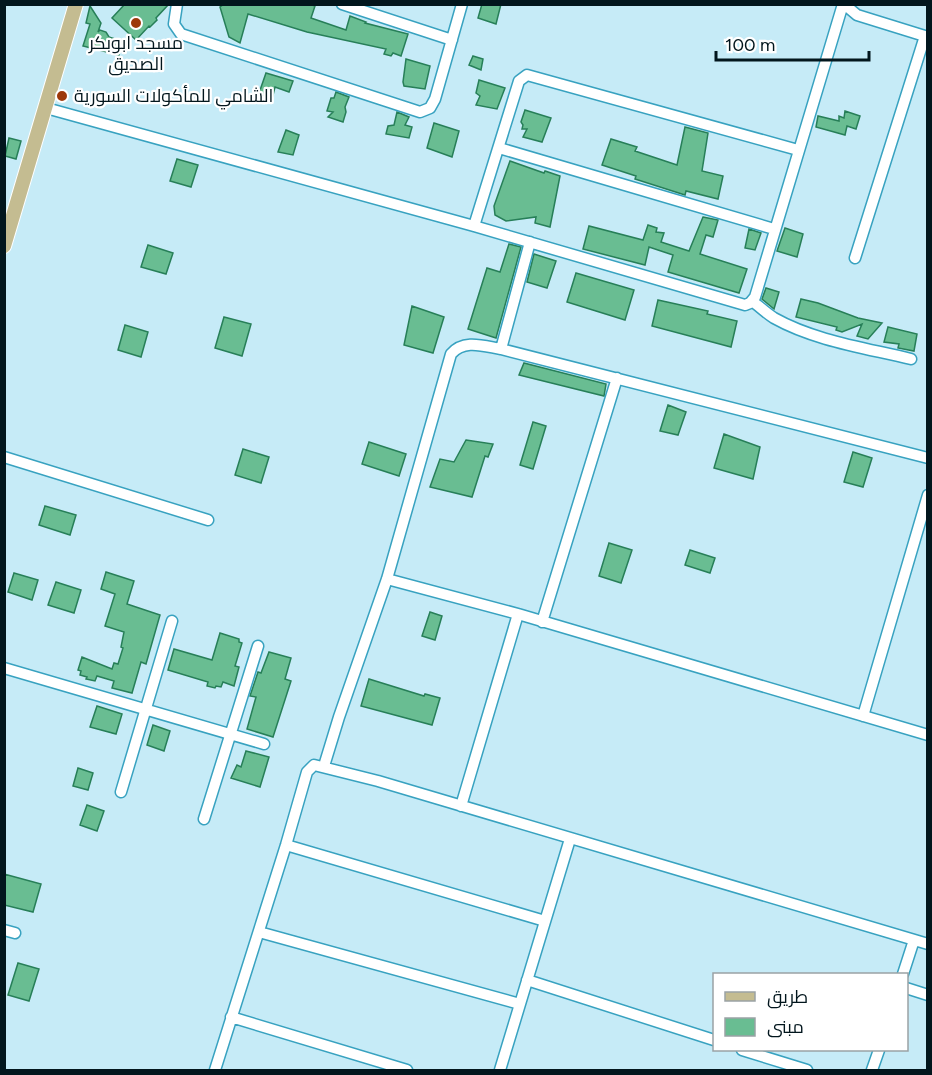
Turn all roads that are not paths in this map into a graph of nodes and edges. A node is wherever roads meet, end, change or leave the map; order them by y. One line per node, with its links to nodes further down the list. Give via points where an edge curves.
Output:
1 (76, 4): 9 (main road)
2 (177, 4): 8 (street, via 174,24 180,34 420,112 432,106)
3 (342, 4): 8 (street)
4 (462, 4): 8 (street)
5 (843, 4): 6 (street); 11 (street)
6 (855, 9): 7 (street)
7 (926, 36): 16 (street)
8 (452, 40)
9 (46, 108): 12 (street); 15 (main road)
10 (499, 148): 11 (street, via 519,81 531,75); 12 (street); 13 (street)
11 (798, 150): 13 (street)
12 (474, 226): 14 (street)
13 (774, 229): 17 (street)
14 (530, 242): 17 (street, via 740,304); 18 (street)
15 (4, 246)
16 (855, 258)
17 (752, 301): 19 (street, via 772,317 794,327)
18 (501, 349): 20 (street); 25 (street, via 469,344 451,354)
19 (911, 359)
20 (617, 378): 22 (street); 28 (street)
21 (4, 457): 24 (street)
22 (927, 458)
23 (927, 495): 32 (street)
24 (208, 520)
25 (387, 579): 26 (street); 36 (street)
26 (518, 614): 28 (street); 38 (street)
27 (172, 621): 31 (street)
28 (542, 622): 32 (street)
29 (258, 646): 33 (street)
30 (4, 668): 31 (street)
31 (146, 709): 33 (street); 37 (street)
32 (863, 716): 34 (street)
33 (231, 734): 35 (street); 39 (street)
34 (927, 735)
35 (264, 744)
36 (324, 766): 38 (street); 41 (street, via 308,768)
37 (121, 792)
38 (461, 806): 40 (street)
39 (204, 819)
40 (570, 839): 42 (street); 44 (street)
41 (286, 845): 42 (street); 43 (street)
42 (545, 921): 47 (street)
43 (259, 932): 50 (street); 51 (street)
44 (914, 940): 45 (street); 46 (street)
45 (927, 944)
46 (904, 973)
47 (527, 980): 50 (street); 52 (street)
48 (908, 989): 49 (street)
49 (927, 995)
50 (520, 1004): 58 (street)
51 (231, 1017): 56 (street); 57 (street)
52 (713, 1040)
53 (745, 1051): 55 (street)
54 (879, 1051): 60 (street)
55 (793, 1068): 59 (street)
56 (215, 1071)
57 (407, 1071)
58 (500, 1071)
59 (807, 1071)
60 (872, 1071)

